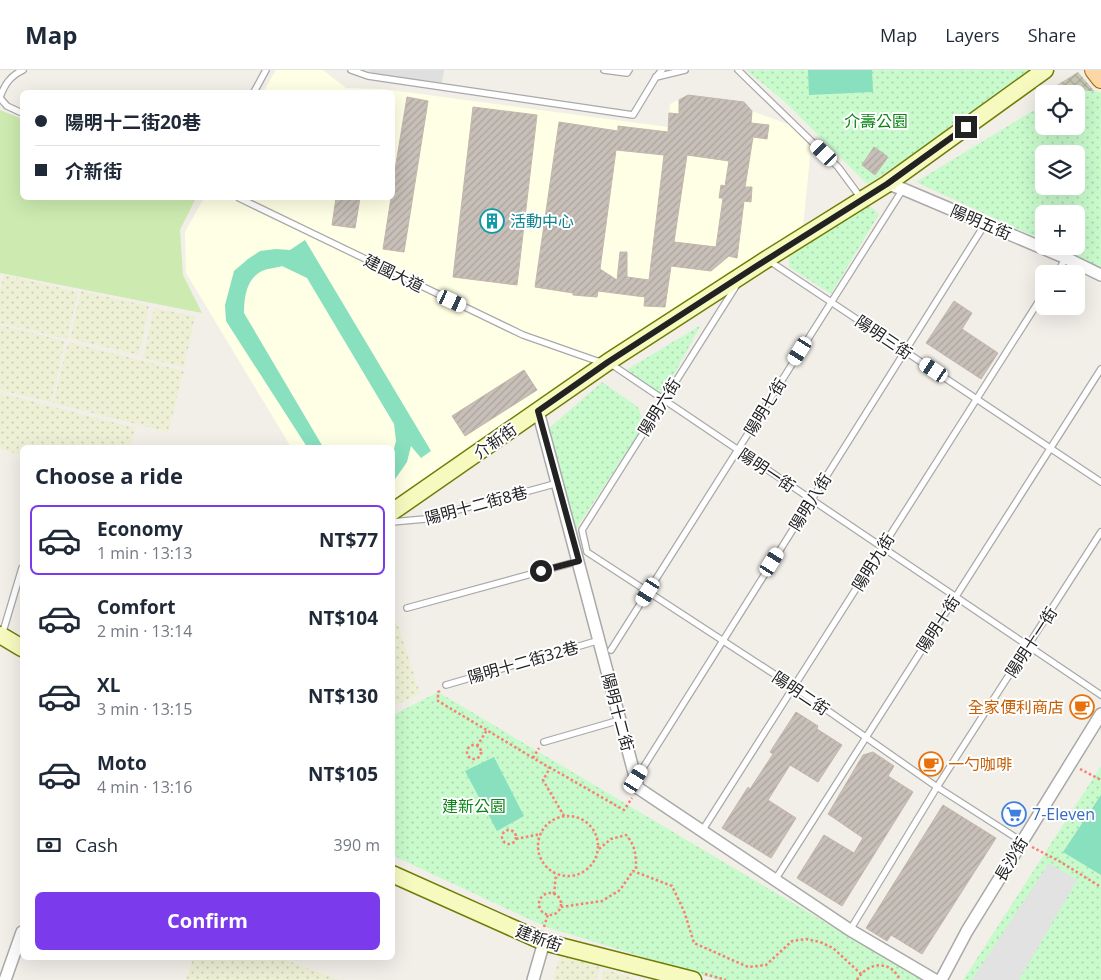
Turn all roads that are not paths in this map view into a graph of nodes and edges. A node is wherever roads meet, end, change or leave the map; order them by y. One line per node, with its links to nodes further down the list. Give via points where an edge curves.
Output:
1 (23, 70): 13 (lane)
2 (266, 70): 14 (lane)
3 (352, 70): 11 (lane, via 368,76 633,115)
4 (604, 70): 5 (lane, via 627,73)
5 (629, 70)
6 (662, 70): 11 (lane)
7 (685, 70): 11 (lane)
8 (738, 70): 20 (lane, via 838,167)
9 (1046, 70): 17 (street, 介新街)
10 (1094, 70): 12 (main road)
11 (656, 77)
12 (1101, 78)
13 (2, 83): 15 (lane)
14 (255, 90)
15 (0, 98): 16 (lane)
16 (20, 113)
17 (887, 184): 18 (street, 陽明五街); 20 (street, 介新街)
18 (903, 189): 21 (street, 陽明五街); 27 (lane, 陽明七街)
19 (243, 200): 30 (lane, 建國大道, via 523,335)
20 (860, 200): 23 (street, 介新街)
21 (984, 224): 22 (street, 陽明五街); 29 (lane, 陽明八街)
22 (1066, 258): 24 (lane); 26 (street, 陽明五街)
23 (767, 259): 25 (street, 介新街); 27 (lane, 陽明三街)
24 (1062, 265)
25 (743, 275): 30 (street, 介新街); 33 (lane, 陽明六街)
26 (1101, 275)
27 (832, 302): 29 (lane, 陽明三街); 36 (lane, 陽明七街)
28 (1035, 307): 32 (lane, 陽明九街)
29 (905, 351): 32 (lane, 陽明三街); 39 (lane, 陽明八街)
30 (608, 362): 33 (lane, 陽明一街); 34 (street, 介新街)
31 (1101, 369): 35 (lane, 陽明十街)
32 (977, 399): 35 (lane, 陽明三街); 44 (lane, 陽明九街)
33 (664, 400): 36 (lane, 陽明一街); 43 (lane, 陽明六街, via 582,530)
34 (538, 411): 38 (street, 陽明十二街); 40 (street, 介新街)
35 (1050, 448): 37 (lane, 陽明三街); 48 (lane, 陽明十街)
36 (738, 450): 39 (lane, 陽明一街); 47 (lane, 陽明七街)
37 (1101, 482)
38 (558, 483): 41 (lane, 陽明十二街8巷, via 425,519); 45 (street, 陽明十二街)
39 (812, 500): 44 (lane, 陽明一街); 52 (lane, 陽明八街)
40 (395, 510)
41 (395, 522)
42 (1101, 532): 53 (lane, 陽明十一街)
43 (584, 542): 47 (lane, 陽明二街, via 587,552)
44 (882, 548): 48 (lane, 陽明一街); 57 (lane, 陽明九街)
45 (579, 561): 49 (lane); 51 (street, 陽明十二街)
46 (20, 574): 50 (lane)
47 (648, 592): 52 (lane, 陽明二街); 55 (lane, 陽明七街)
48 (956, 597): 53 (lane, 陽明一街); 61 (lane, 陽明十街)
49 (407, 608)
50 (1, 636): 54 (street)
51 (600, 640): 56 (lane, 陽明十二街32巷); 60 (street, 陽明十二街)
52 (723, 641): 57 (lane, 陽明二街); 63 (lane, 陽明八街)
53 (1029, 646): 58 (lane, 陽明一街); 64 (lane, 陽明十一街)
54 (20, 647)
55 (611, 650)
56 (446, 685)
57 (794, 687): 61 (lane, 陽明二街); 65 (lane, 陽明九街)
58 (1101, 695)
59 (1101, 714): 66 (street, 長沙街)
60 (620, 720): 62 (lane); 63 (street, 陽明十二街)
61 (866, 738): 64 (lane, 陽明二街); 68 (lane, 陽明十街)
62 (544, 742)
63 (637, 784): 65 (street)
64 (937, 787): 66 (lane, 陽明二街); 69 (lane, 陽明十一街)
65 (702, 831): 68 (street)
66 (1021, 841): 76 (street, 長沙街)
67 (395, 875): 71 (street, 建新街)
68 (775, 880): 69 (street)
69 (850, 930): 75 (street)
70 (20, 938): 72 (street)
71 (544, 942): 73 (street); 74 (street, 建新街)
72 (5, 980)
73 (533, 980)
74 (693, 980)
75 (935, 980)
76 (941, 980)

